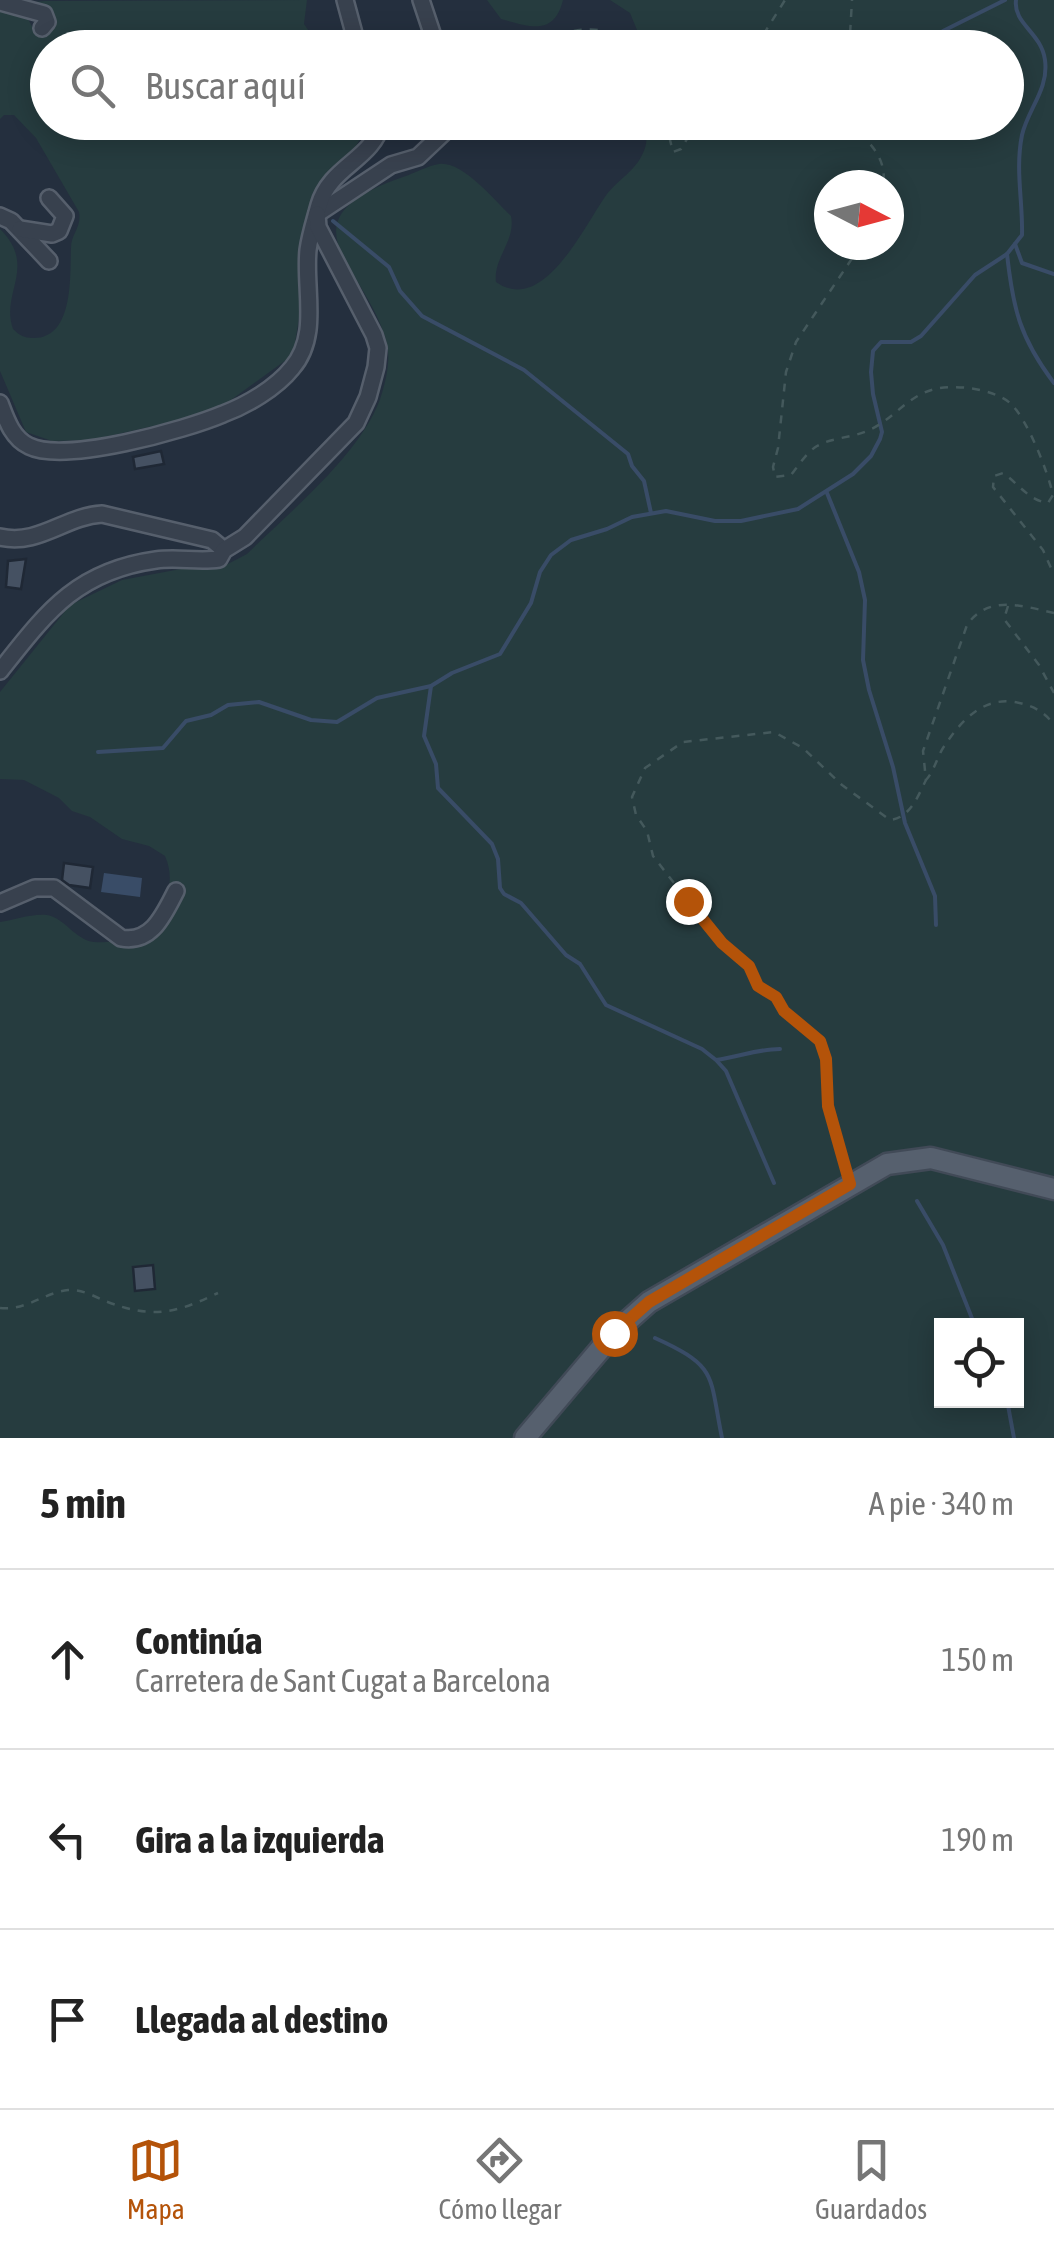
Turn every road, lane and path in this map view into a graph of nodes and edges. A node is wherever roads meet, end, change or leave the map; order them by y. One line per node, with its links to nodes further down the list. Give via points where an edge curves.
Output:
1 (345, 0): 7 (street)
2 (422, 0): 8 (street)
3 (785, 0): 9 (path)
4 (852, 0): 10 (path)
5 (0, 2): 6 (street, via 44,14)
6 (42, 28)
7 (353, 30)
8 (431, 30)
9 (766, 30)
10 (850, 30)
11 (375, 140): 18 (street, via 334,177)
12 (436, 140): 18 (street)
13 (670, 140): 14 (path, via 673,152)
14 (686, 140)
15 (866, 140): 16 (path)
16 (886, 170)
17 (49, 198): 20 (street, via 65,216 60,231)
18 (317, 214): 23 (street, via 308,251 308,339 277,384 199,423 102,447 44,451 22,442); 25 (street, via 377,342 373,382 348,434)
19 (0, 216): 20 (street)
20 (20, 230): 22 (street)
21 (851, 260): 26 (path, via 796,342 786,372 776,477 791,475 815,447 868,431 934,388 988,393 1010,403 1050,481 1054,494 1048,503 1003,473 994,476 993,488 1043,550)
22 (49, 261)
23 (0, 403)
24 (0, 536): 25 (street, via 32,538 102,514 216,541)
25 (224, 550): 29 (street, via 215,561 142,563 74,589)
26 (1054, 575)
27 (1009, 604): 28 (path); 30 (path, via 1004,619); 32 (path, via 975,614 967,625 923,751)
28 (1054, 613)
29 (0, 671)
30 (1054, 693)
31 (1054, 725): 32 (path, via 1028,704 982,705 943,747)
32 (926, 780): 35 (path, via 915,803 890,820 804,748 774,732 683,742 645,768 632,798 667,874 749,966 758,986 820,1041 828,1106)
33 (176, 891): 34 (street, via 157,926 130,940 54,888 35,888)
34 (0, 903)
35 (850, 1184): 36 (main road, via 887,1164 931,1158); 39 (main road, via 649,1302)
36 (1054, 1189)
37 (218, 1293): 38 (path, via 160,1314 72,1290 23,1308)
38 (0, 1308)
39 (525, 1438)

